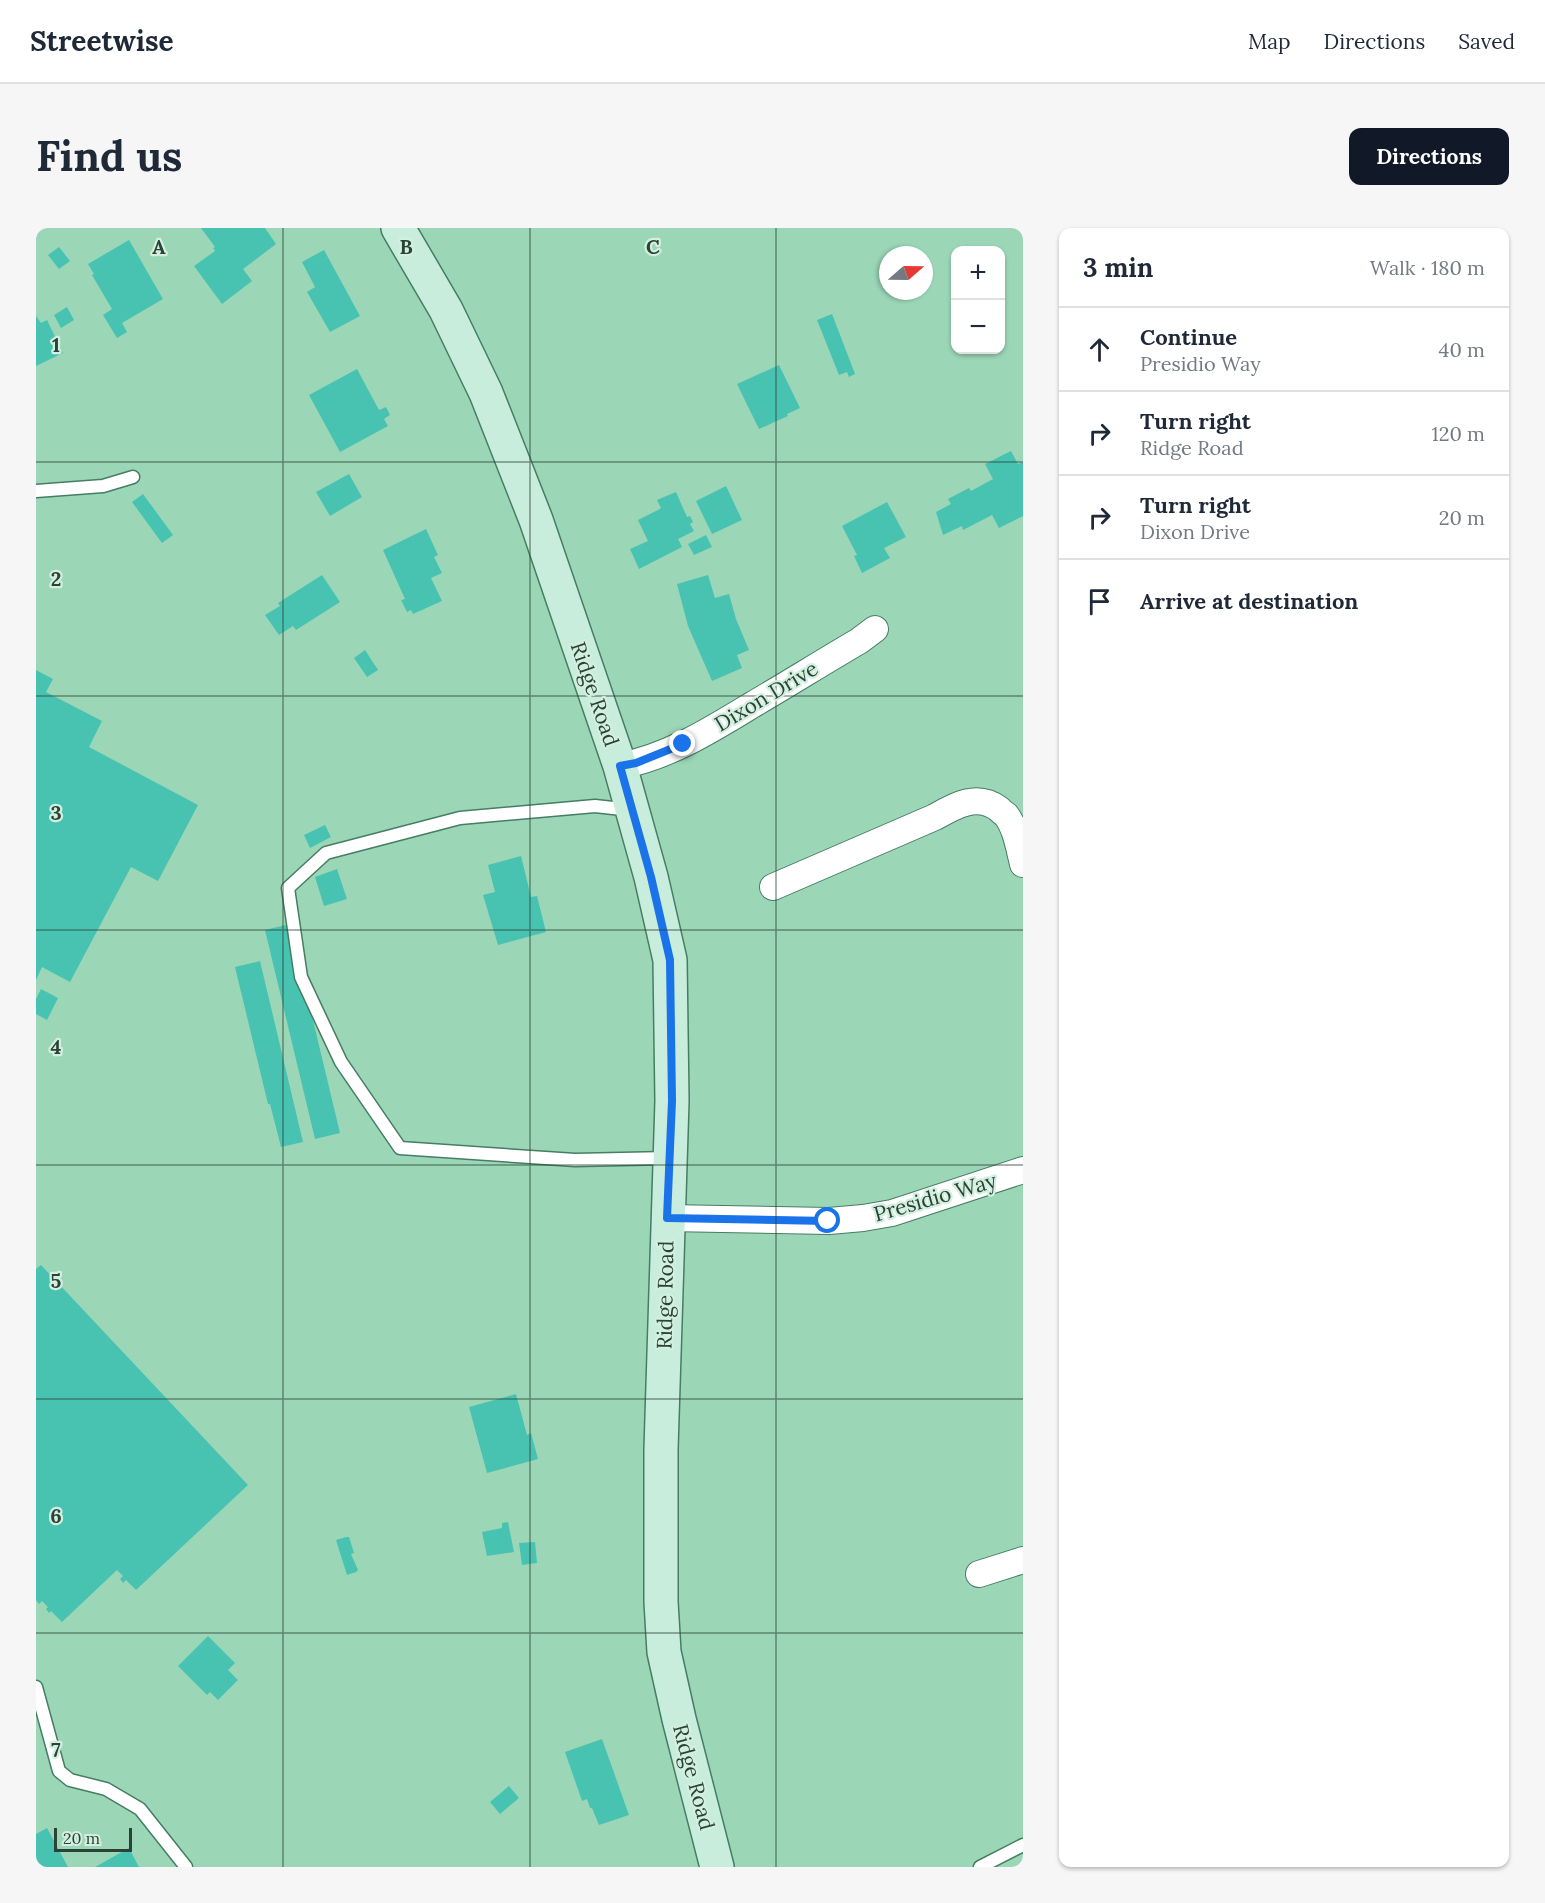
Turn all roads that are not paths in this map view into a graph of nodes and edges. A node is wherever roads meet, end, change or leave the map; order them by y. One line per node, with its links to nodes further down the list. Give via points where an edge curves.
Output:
1 (398, 228): 5 (street, Ridge Road, via 446,310 486,393 536,520)
2 (133, 477): 3 (lane, via 103,486)
3 (36, 491)
4 (874, 629): 5 (street, Dixon Drive, via 712,729 636,763)
5 (620, 766): 6 (street, Ridge Road)
6 (632, 811): 9 (street, Ridge Road, via 670,960); 9 (lane, via 596,806 460,818 327,853 288,888 301,976 341,1062 400,1148 575,1160)
7 (1023, 864): 8 (street, via 1006,814 990,803 973,800)
8 (773, 887)
9 (669, 1158): 11 (street, Ridge Road)
10 (1023, 1170): 11 (street, Presidio Way, via 902,1210 863,1218)
11 (667, 1218): 17 (street, Ridge Road, via 660,1602 664,1652)
12 (1023, 1560): 13 (street)
13 (979, 1574)
14 (36, 1687): 16 (lane, via 58,1771 70,1780 106,1790 140,1809)
15 (1023, 1845): 18 (lane)
16 (186, 1867)
17 (717, 1867)
18 (980, 1867)

